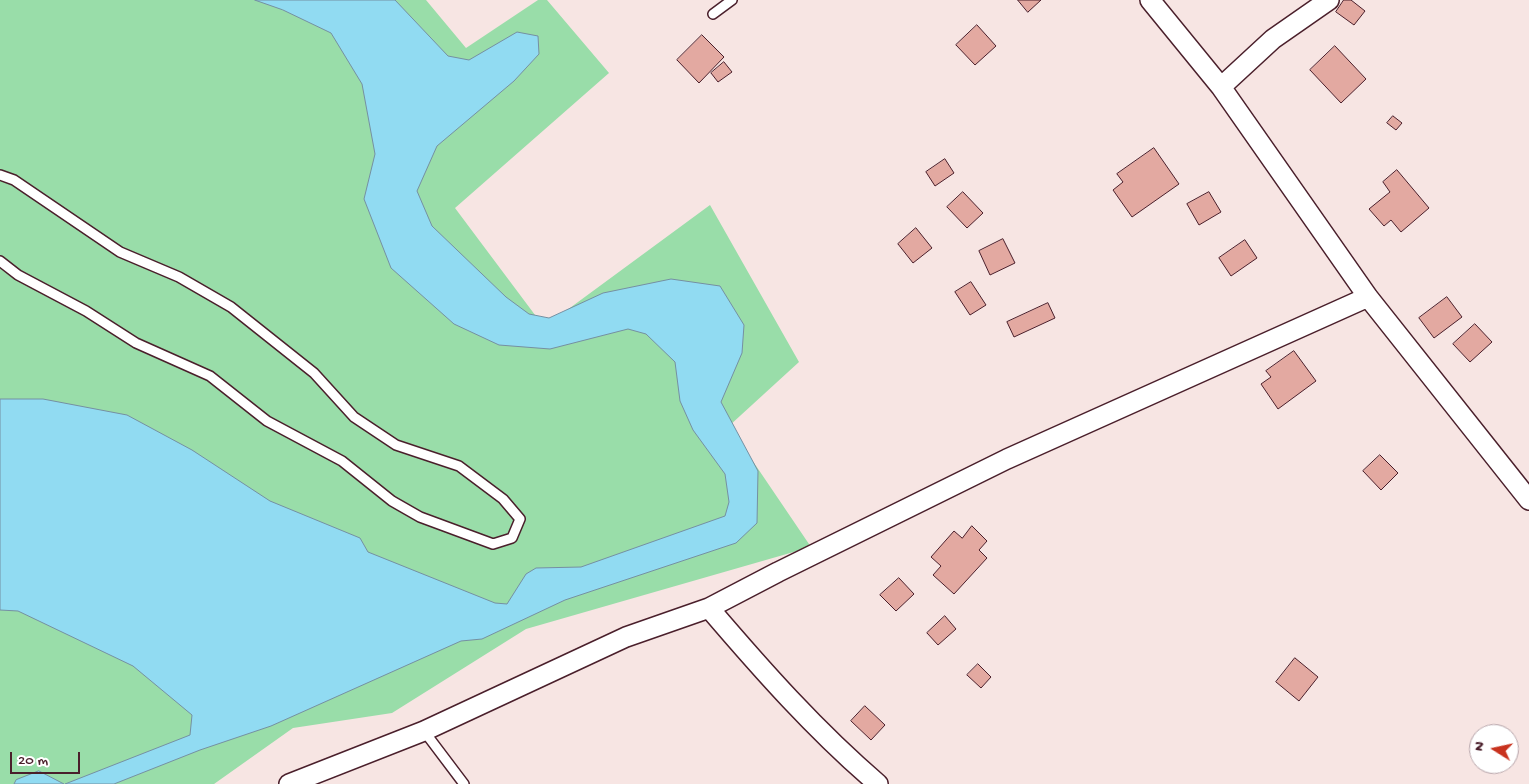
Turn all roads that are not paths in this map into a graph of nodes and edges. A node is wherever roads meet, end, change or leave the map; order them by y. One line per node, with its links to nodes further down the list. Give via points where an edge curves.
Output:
1 (732, 0): 4 (lane)
2 (1150, 0): 5 (street)
3 (1328, 0): 5 (street, via 1273,39)
4 (713, 14)
5 (1221, 87): 8 (street)
6 (0, 175): 7 (lane, via 14,180 120,252 179,277 231,307 314,373 354,417 396,445 459,466 503,499 520,519 512,538 493,544 420,516 392,500 342,461 268,421 210,376 136,343 86,311 18,275)
7 (0, 261)
8 (1368, 297): 9 (street); 10 (street, via 1007,459)
9 (1529, 500)
10 (709, 608): 11 (street, via 626,637); 14 (street, via 766,675 846,757)
11 (424, 731): 12 (street); 13 (lane)
12 (289, 784)
13 (464, 784)
14 (878, 784)

